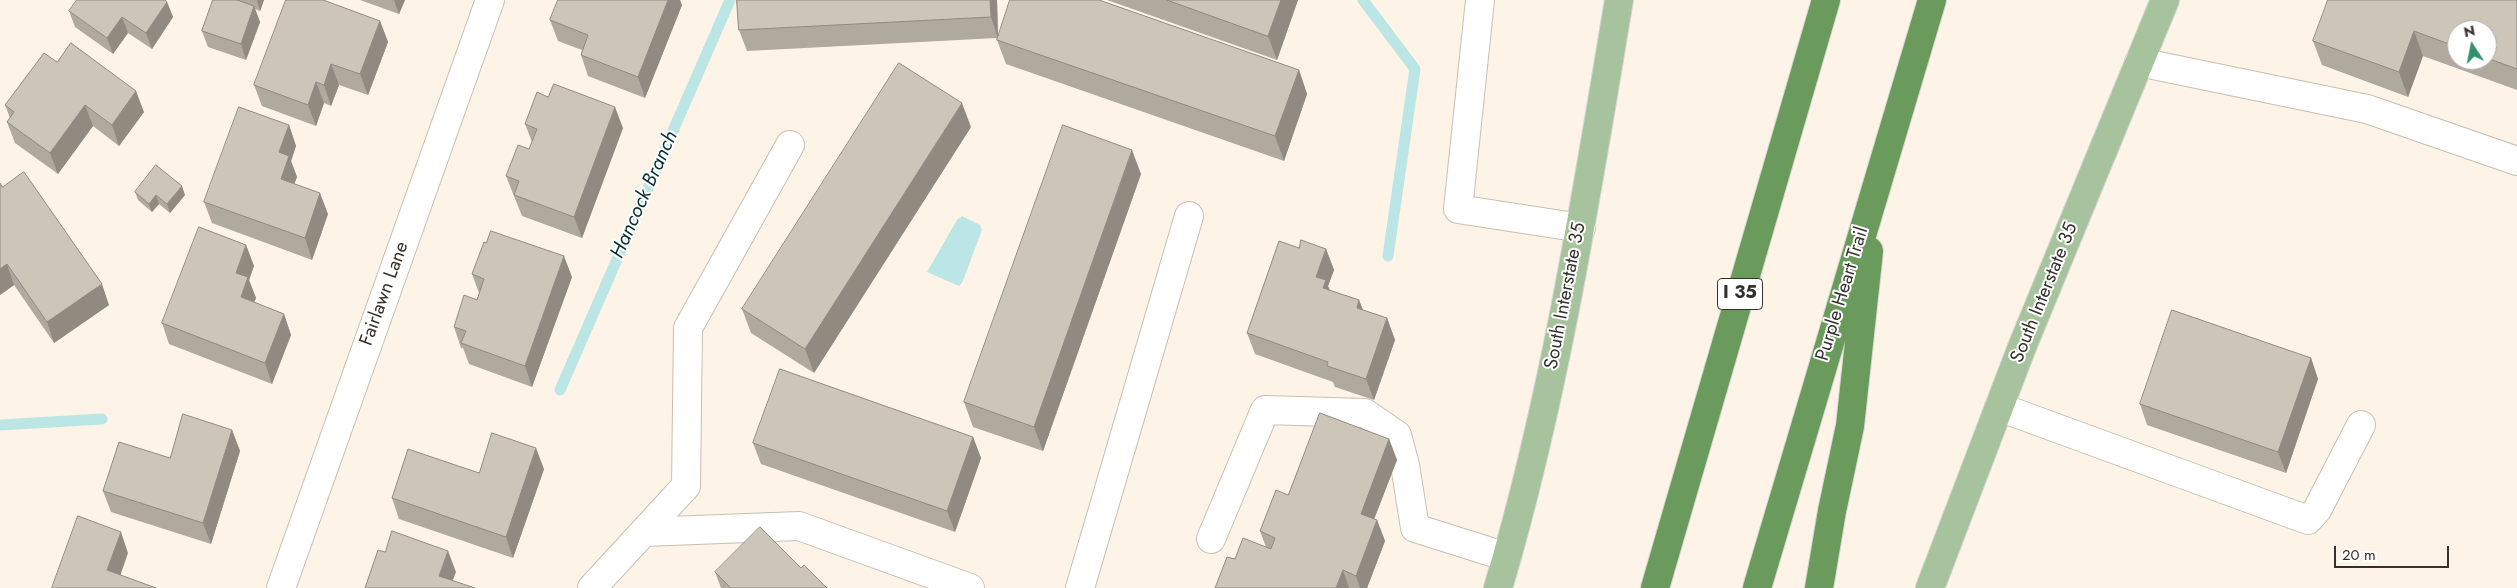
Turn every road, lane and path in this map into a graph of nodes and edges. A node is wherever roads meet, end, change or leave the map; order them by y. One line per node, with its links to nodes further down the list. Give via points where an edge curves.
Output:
1 (490, 0): 18 (street, Fairlawn Lane)
2 (1480, 0): 12 (street, via 1458,210)
3 (1619, 0): 12 (main road, South Interstate 35)
4 (1826, 0): 23 (highway, I 35)
5 (1932, 0): 10 (highway, Purple Heart Trail)
6 (2165, 0): 7 (main road, South Interstate 35)
7 (2139, 62): 9 (street, via 2367,109); 13 (main road, South Interstate 35)
8 (790, 145): 15 (street, via 688,328 686,486)
9 (2517, 161)
10 (1876, 185): 24 (highway, Purple Heart Trail); 25 (highway, via 1850,426)
11 (1189, 216): 21 (street)
12 (1581, 228): 17 (main road, South Interstate 35, via 1530,472)
13 (1999, 407): 14 (street, via 2308,520 2317,510); 26 (main road, South Interstate 35)
14 (2361, 425)
15 (644, 532): 19 (street); 20 (street, via 799,526)
16 (1211, 539): 17 (street, via 1266,410 1365,413 1397,435 1415,528)
17 (1507, 557): 22 (main road, South Interstate 35)
18 (281, 588)
19 (592, 588)
20 (970, 588)
21 (1080, 588)
22 (1498, 588)
23 (1655, 588)
24 (1757, 588)
25 (1819, 588)
26 (1930, 588)

